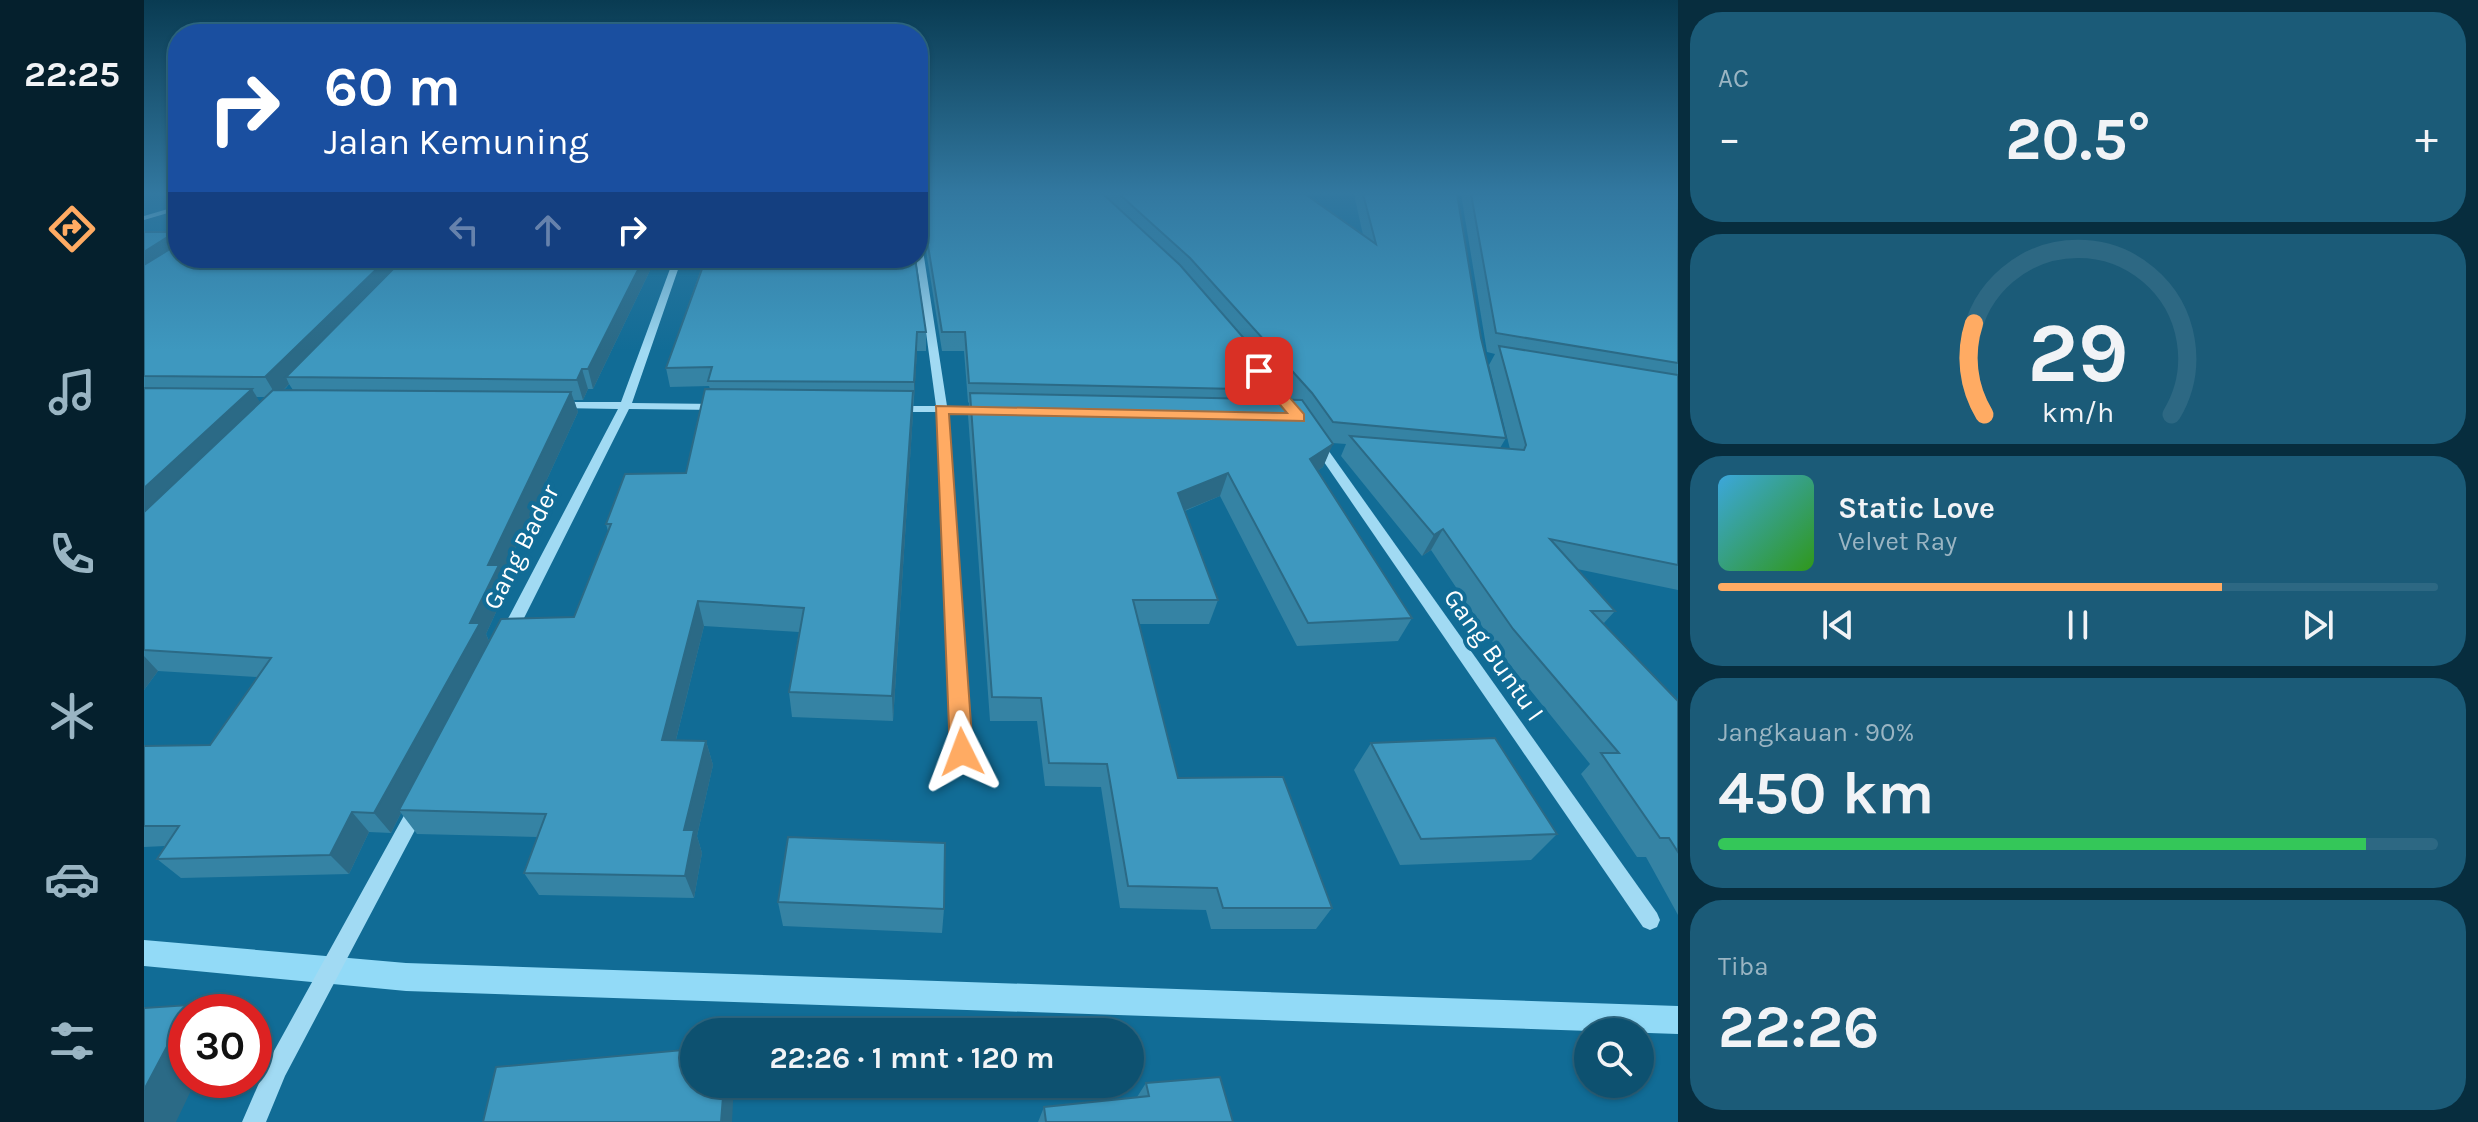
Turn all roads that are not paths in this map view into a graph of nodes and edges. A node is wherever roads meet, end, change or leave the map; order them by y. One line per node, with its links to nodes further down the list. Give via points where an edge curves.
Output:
1 (674, 268): 4 (street, Gang Bader)
2 (921, 268): 7 (street)
3 (550, 405): 4 (street)
4 (625, 406): 5 (street); 10 (street, Gang Bader)
5 (732, 407)
6 (883, 409): 7 (street)
7 (942, 409): 8 (street); 11 (street)
8 (1000, 410)
9 (1306, 428): 13 (street, Gang Buntu I, via 1329,449)
10 (504, 642)
11 (962, 752)
12 (423, 797): 14 (street, via 277,1068)
13 (1650, 920)
14 (254, 1122)

